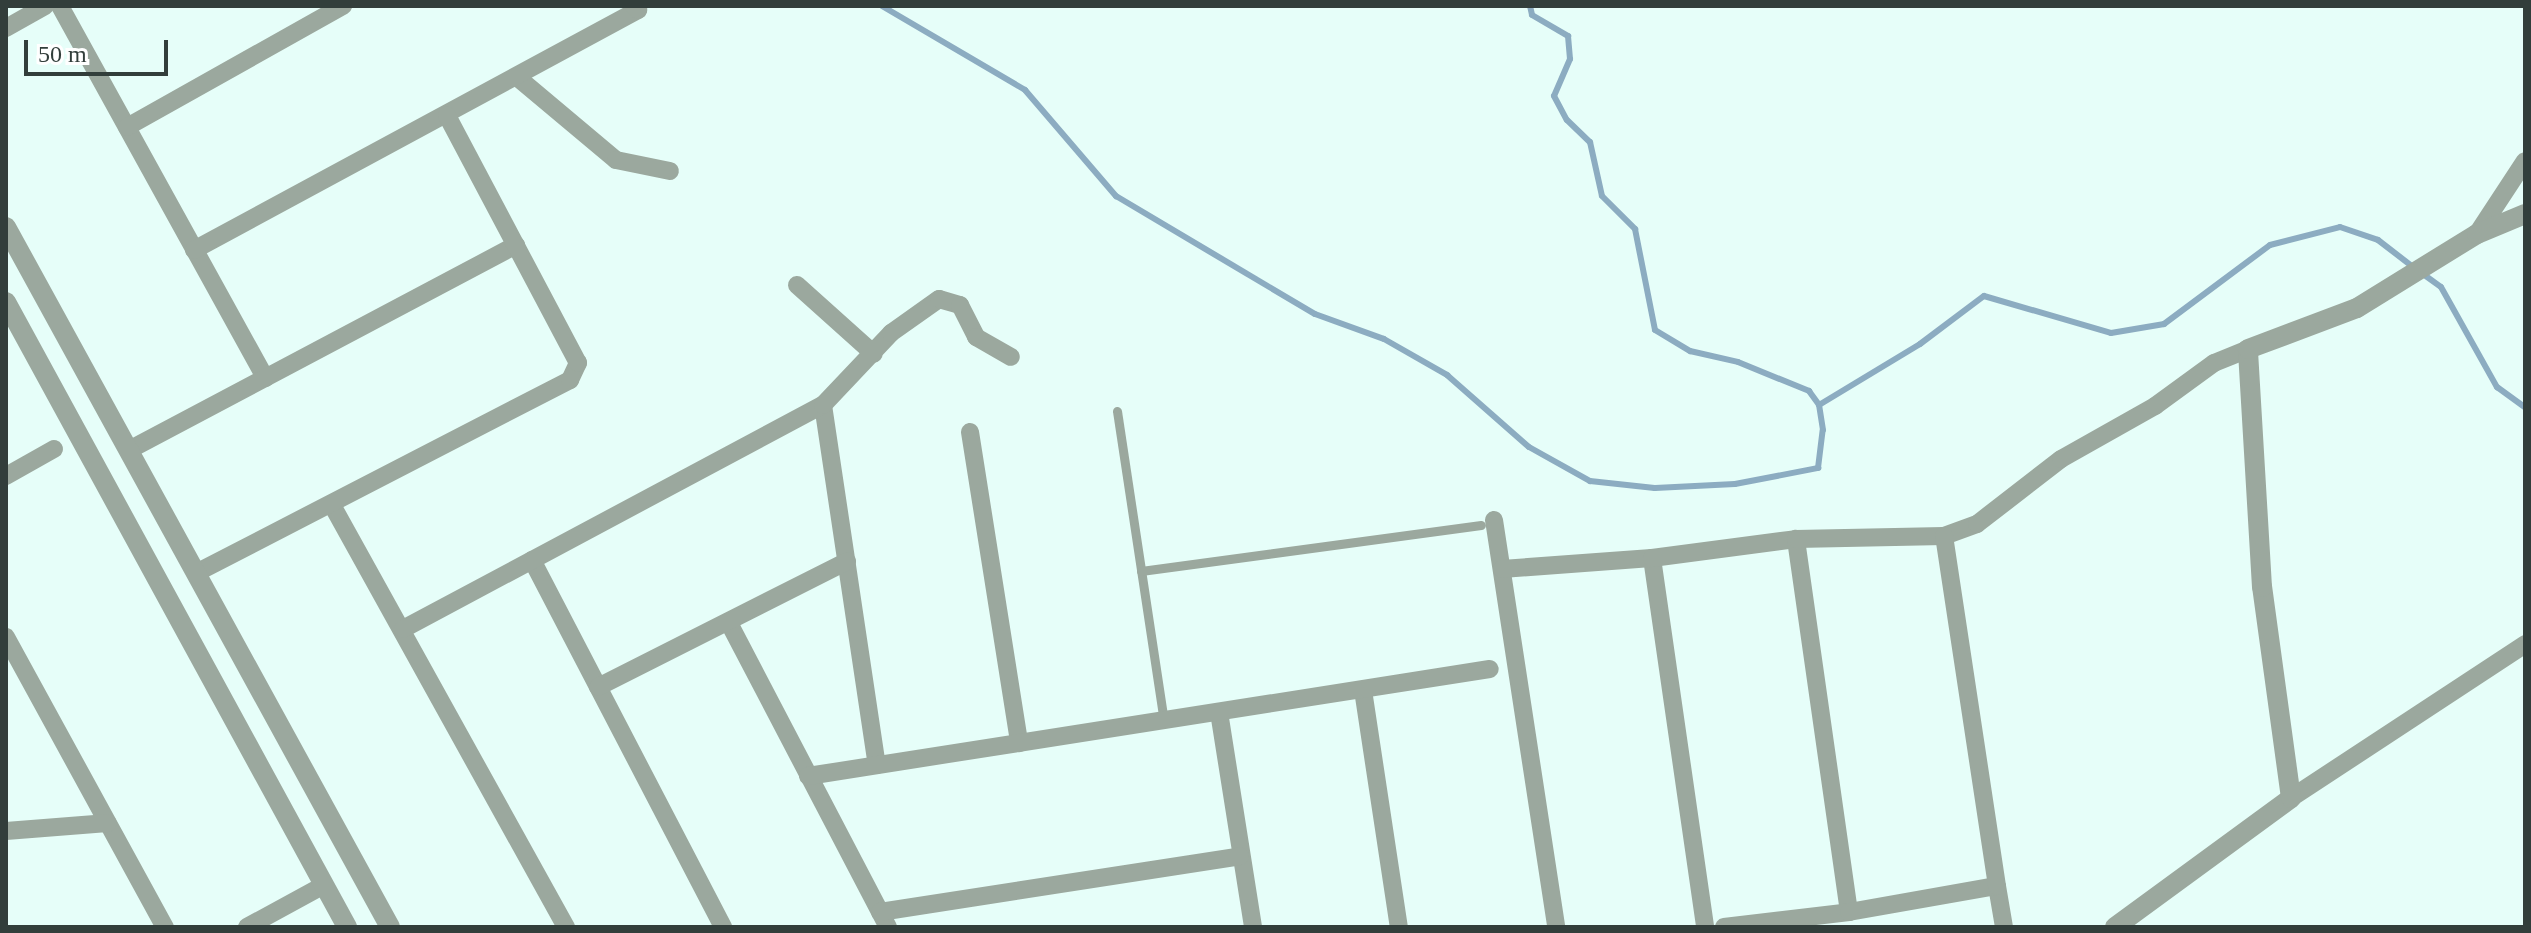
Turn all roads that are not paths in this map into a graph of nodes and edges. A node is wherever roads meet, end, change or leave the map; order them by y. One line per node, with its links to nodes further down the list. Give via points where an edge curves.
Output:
1 (45, 6): 5 (street)
2 (60, 6): 8 (street)
3 (343, 6): 8 (street)
4 (634, 6): 6 (street, via 638,10)
5 (6, 28)
6 (517, 77): 7 (street); 10 (street, via 616,160)
7 (447, 116): 14 (street); 15 (street)
8 (127, 127): 15 (street)
9 (2525, 161): 13 (street)
10 (670, 171)
11 (2525, 214): 13 (street)
12 (6, 227): 26 (street)
13 (2477, 234): 18 (street, via 2357,308)
14 (516, 245): 21 (street); 28 (street, via 578,363 570,380)
15 (194, 250): 21 (street)
16 (797, 285): 19 (street)
17 (6, 302): 54 (street)
18 (2248, 349): 30 (street, via 2214,363 2155,406 2061,459 1977,524); 50 (street, via 2262,587)
19 (874, 354): 20 (street, via 891,333 939,299 949,298 960,305 976,337); 22 (street)
20 (1011, 357)
21 (265, 378): 26 (street)
22 (823, 405): 33 (street); 34 (street)
23 (1117, 411): 36 (lane)
24 (970, 432): 47 (street)
25 (54, 449): 27 (street)
26 (129, 450): 37 (street)
27 (6, 476)
28 (332, 505): 37 (street); 39 (street)
29 (1488, 522): 35 (street); 36 (lane)
30 (1944, 536): 31 (street); 55 (street)
31 (1796, 539): 32 (street); 56 (street)
32 (1652, 558): 35 (street); 67 (street)
33 (532, 560): 39 (street); 43 (street)
34 (847, 561): 38 (street); 48 (street)
35 (1502, 569): 66 (street)
36 (1141, 571): 46 (lane)
37 (196, 573): 61 (street)
38 (729, 623): 43 (street); 49 (street)
39 (403, 629): 62 (street)
40 (6, 637): 51 (street)
41 (2525, 644): 50 (street)
42 (1490, 669): 44 (street)
43 (598, 687): 63 (street)
44 (1363, 690): 45 (street); 65 (street)
45 (1219, 712): 46 (street); 53 (street)
46 (1164, 721): 47 (street)
47 (1019, 743): 48 (street)
48 (877, 765): 49 (street)
49 (808, 776): 57 (street)
50 (2291, 798): 70 (street)
51 (108, 823): 52 (street); 58 (street)
52 (6, 831)
53 (1240, 856): 57 (street); 64 (street)
54 (324, 885): 59 (street); 60 (street)
55 (1997, 886): 56 (street); 69 (street)
56 (1849, 912): 68 (street)
57 (884, 919)
58 (165, 927)
59 (247, 927)
60 (347, 927)
61 (390, 927)
62 (566, 927)
63 (723, 927)
64 (1253, 927)
65 (1399, 927)
66 (1556, 927)
67 (1705, 927)
68 (1724, 927)
69 (2004, 927)
70 (2115, 927)

